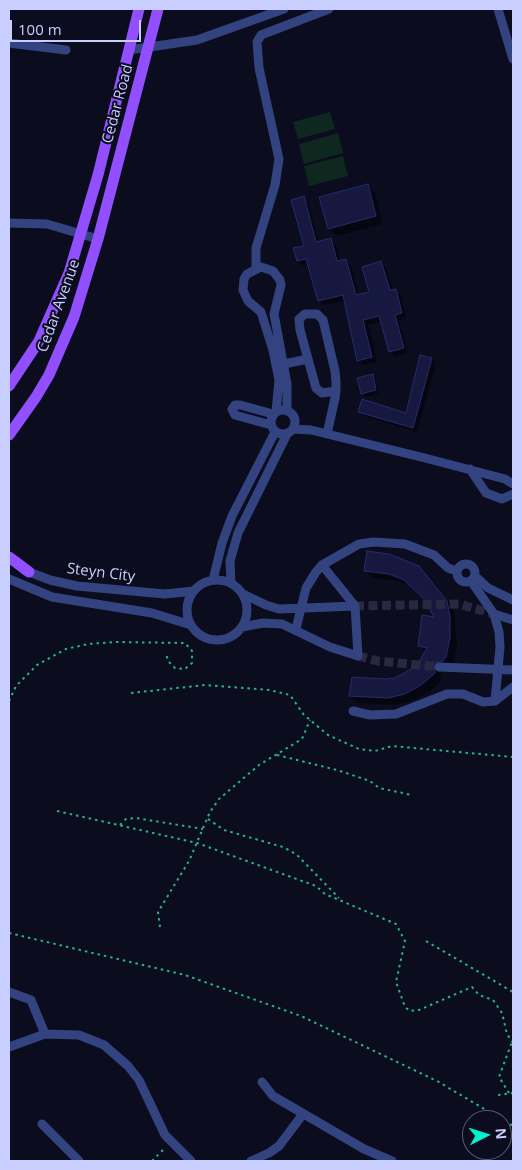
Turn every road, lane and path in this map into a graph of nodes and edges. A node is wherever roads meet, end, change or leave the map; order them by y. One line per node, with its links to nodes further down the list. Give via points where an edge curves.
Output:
1 (140, 9): 9 (main road, Cedar Road)
2 (158, 9): 7 (main road, Cedar Road)
3 (284, 9): 7 (street, via 197,40)
4 (329, 9): 13 (street, via 261,35 257,42 259,68 278,151)
5 (498, 9): 10 (street)
6 (9, 44): 8 (street)
7 (148, 48): 9 (street); 12 (main road, Cedar Road)
8 (66, 50)
9 (129, 50): 11 (main road, Cedar Road)
10 (513, 58)
11 (98, 175): 15 (main road, Cedar Avenue)
12 (114, 177): 16 (main road, Cedar Avenue)
13 (276, 177): 17 (street, via 256,248); 18 (street, via 257,226)
14 (9, 223): 15 (street, via 42,223)
15 (81, 234): 16 (street); 21 (main road, Cedar Avenue, via 57,304 39,341)
16 (98, 239): 28 (main road, Cedar Avenue, via 63,345 36,397)
17 (256, 268): 18 (street); 20 (street, via 273,271 280,280 281,291 274,314)
18 (247, 274): 24 (street, via 243,290 248,301 261,312 277,366 279,388)
19 (308, 359): 20 (street); 22 (street, via 319,391); 22 (street, via 299,319 313,313 323,320)
20 (284, 364): 23 (street)
21 (9, 386)
22 (336, 391): 27 (street)
23 (287, 411): 24 (street); 25 (street, via 292,415)
24 (274, 413): 26 (street); 26 (street, via 240,404 232,409 235,415)
25 (292, 428): 26 (street); 27 (street); 40 (street, via 238,533 230,561)
26 (273, 429): 39 (street, via 230,522)
27 (327, 434): 29 (street)
28 (9, 435)
29 (470, 469): 30 (street); 31 (street, via 486,493 506,499)
30 (513, 484)
31 (513, 494)
32 (9, 557): 36 (main road)
33 (9, 562): 36 (street, Steyn City)
34 (322, 565): 35 (street, via 359,544 389,542 423,549); 44 (street); 45 (street, via 310,581)
35 (457, 571): 38 (street, via 460,580); 38 (street, via 468,564 475,570)
36 (29, 572): 41 (street, Steyn City, via 59,582 112,590 165,594)
37 (9, 579): 48 (street, Steyn City, via 52,597 152,613)
38 (473, 579): 43 (street); 46 (street)
39 (212, 580): 40 (street); 41 (street)
40 (231, 583): 42 (street)
41 (194, 591): 48 (street, via 187,608)
42 (243, 594): 45 (street, via 266,605); 49 (street, via 247,614)
43 (513, 600)
44 (355, 606): 45 (street); 50 (street, via 358,656 330,647)
45 (300, 610): 50 (street)
46 (494, 614): 47 (street); 53 (street, via 500,647)
47 (513, 620)
48 (191, 625): 49 (street, via 206,638 216,640 226,639)
49 (242, 628): 50 (street, via 272,622)
50 (296, 629)
51 (166, 653): 57 (path, via 175,668 185,669 192,663 192,651 185,644 115,642 66,649 37,665 16,686)
52 (439, 667): 53 (street)
53 (498, 669): 54 (street); 58 (street)
54 (513, 670)
55 (513, 687): 58 (street)
56 (131, 693): 60 (path, via 205,685 269,690 290,695)
57 (9, 701)
58 (496, 701): 59 (street, via 484,702 463,694 448,694 396,714 370,715)
59 (353, 711)
60 (310, 720): 61 (path, via 302,739); 62 (path, via 328,734 359,749 392,746)
61 (277, 755): 63 (path, via 337,770 370,781 378,788); 65 (path, via 259,765 219,799)
62 (513, 757)
63 (412, 795)
64 (57, 812): 66 (path)
65 (208, 819): 67 (path); 69 (path, via 224,830 283,847 296,854)
66 (120, 826): 67 (path, via 126,820 136,818); 68 (path)
67 (203, 829): 68 (path)
68 (197, 843): 69 (path, via 316,886 324,894); 70 (path, via 158,912)
69 (340, 900): 76 (path, via 396,924 405,941 396,982 410,1012 472,987 479,995 493,1000 502,1013)
70 (160, 927)
71 (9, 933): 84 (path, via 185,975 300,1016 437,1081)
72 (426, 941): 74 (path)
73 (9, 992): 75 (street, via 31,1000)
74 (513, 992)
75 (45, 1034): 77 (street); 85 (street, via 78,1036 104,1045 139,1080)
76 (513, 1042): 79 (path, via 499,1077)
77 (9, 1047)
78 (262, 1082): 82 (street, via 273,1096)
79 (508, 1093): 80 (path); 81 (path)
80 (513, 1093)
81 (498, 1095)
82 (303, 1114): 89 (street, via 279,1146); 90 (street)
83 (42, 1124): 86 (street)
84 (513, 1126)
85 (170, 1143): 87 (path); 88 (street)
86 (80, 1161)
87 (152, 1161)
88 (190, 1161)
89 (251, 1161)
90 (392, 1161)

